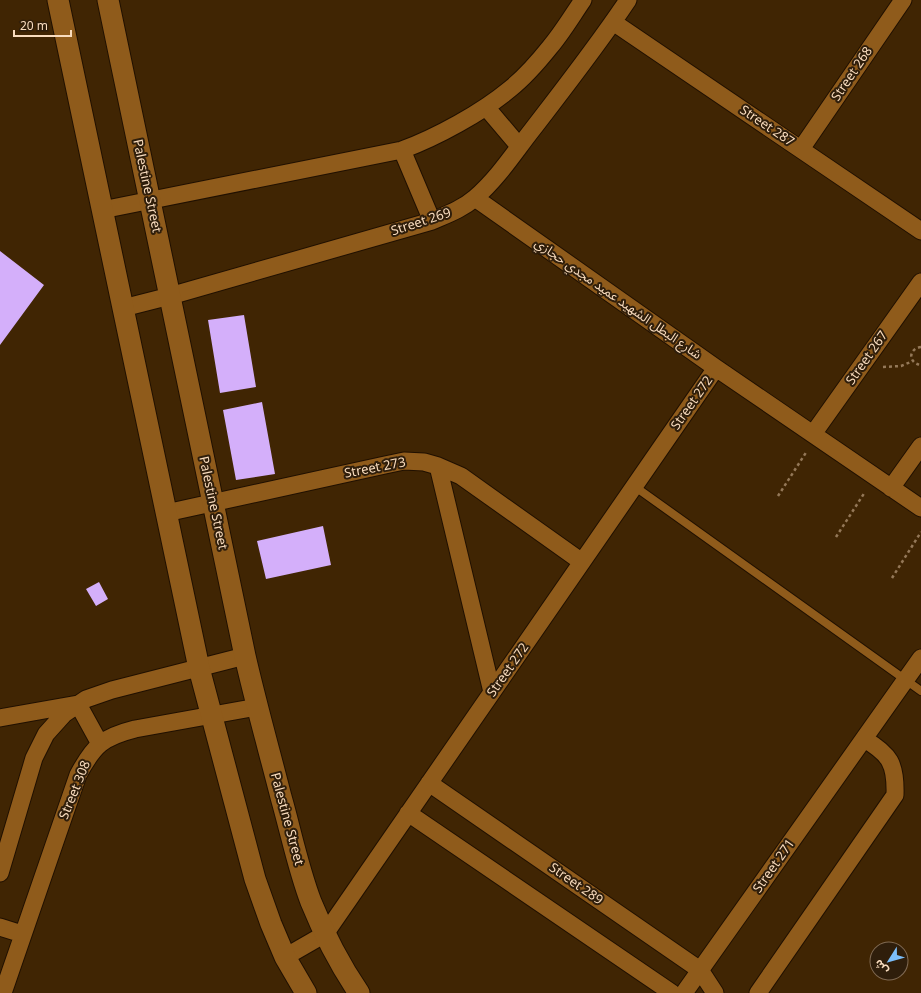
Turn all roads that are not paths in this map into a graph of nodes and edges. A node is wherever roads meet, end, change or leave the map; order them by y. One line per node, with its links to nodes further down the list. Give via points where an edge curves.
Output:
1 (58, 0): 13 (street)
2 (108, 0): 12 (street, Palestine Street)
3 (583, 0): 7 (street, via 551,46 527,73)
4 (628, 0): 6 (street, Street 269)
5 (903, 0): 9 (street, Street 268)
6 (613, 22): 8 (street, Street 269, via 580,69); 9 (street, Street 287)
7 (486, 107): 8 (street); 10 (street, via 422,143)
8 (519, 146): 11 (street, Street 269)
9 (801, 149): 15 (street, Street 287)
10 (402, 150): 12 (street); 14 (street)
11 (475, 198): 14 (street, Street 269, via 458,210); 19 (street, شارع البطل الشهيد عميد مجدي حجازي)
12 (150, 202): 13 (street); 17 (street, Palestine Street)
13 (102, 210): 18 (street)
14 (432, 221): 17 (street, Street 269)
15 (921, 231)
16 (921, 282): 20 (street, Street 267)
17 (170, 296): 18 (street, Street 269); 25 (street, Palestine Street)
18 (123, 308): 27 (street)
19 (716, 368): 20 (street, شارع البطل الشهيد عميد مجدي حجازي); 23 (street, Street 272)
20 (815, 436): 24 (street, شارع البطل الشهيد عميد مجدي حجازي)
21 (921, 446): 24 (street)
22 (438, 466): 25 (street, Street 273, via 404,461); 28 (street, Street 273, via 461,476); 34 (street)
23 (634, 486): 28 (street, Street 272); 32 (lane)
24 (891, 488): 26 (street, شارع البطل الشهيد عميد مجدي حجازي)
25 (213, 503): 27 (street, Street 273); 29 (street, Palestine Street)
26 (921, 508)
27 (166, 513): 31 (street)
28 (582, 562): 34 (street, Street 272)
29 (245, 656): 31 (street); 36 (street, Palestine Street)
30 (921, 658): 32 (street, Street 271)
31 (199, 668): 35 (street, via 112,690); 37 (street)
32 (906, 680): 33 (lane); 39 (street, Street 271)
33 (921, 691)
34 (492, 692): 41 (street, Street 272)
35 (78, 704): 38 (street); 40 (street); 43 (street, via 64,714 46,734 34,758)
36 (257, 707): 37 (street, Street 308); 46 (street, Palestine Street, via 300,867)
37 (211, 715): 40 (street, Street 308, via 135,729 117,734); 47 (street, via 255,879)
38 (0, 718)
39 (864, 739): 48 (street, Street 271); 55 (street, via 879,748 890,761 895,778 895,795)
40 (100, 744): 45 (street, Street 308, via 87,758 78,775)
41 (429, 783): 42 (street, Street 272); 48 (street, Street 289)
42 (408, 814): 46 (street, Street 272); 52 (street)
43 (0, 873)
44 (0, 927): 45 (street)
45 (22, 934): 49 (street, Street 308)
46 (325, 934): 47 (street, Street 272); 51 (street, Palestine Street)
47 (285, 958): 50 (street)
48 (700, 970): 53 (street, Street 271); 54 (street, Street 289)
49 (3, 993)
50 (306, 993)
51 (359, 993)
52 (672, 993)
53 (684, 993)
54 (715, 993)
55 (758, 993)

